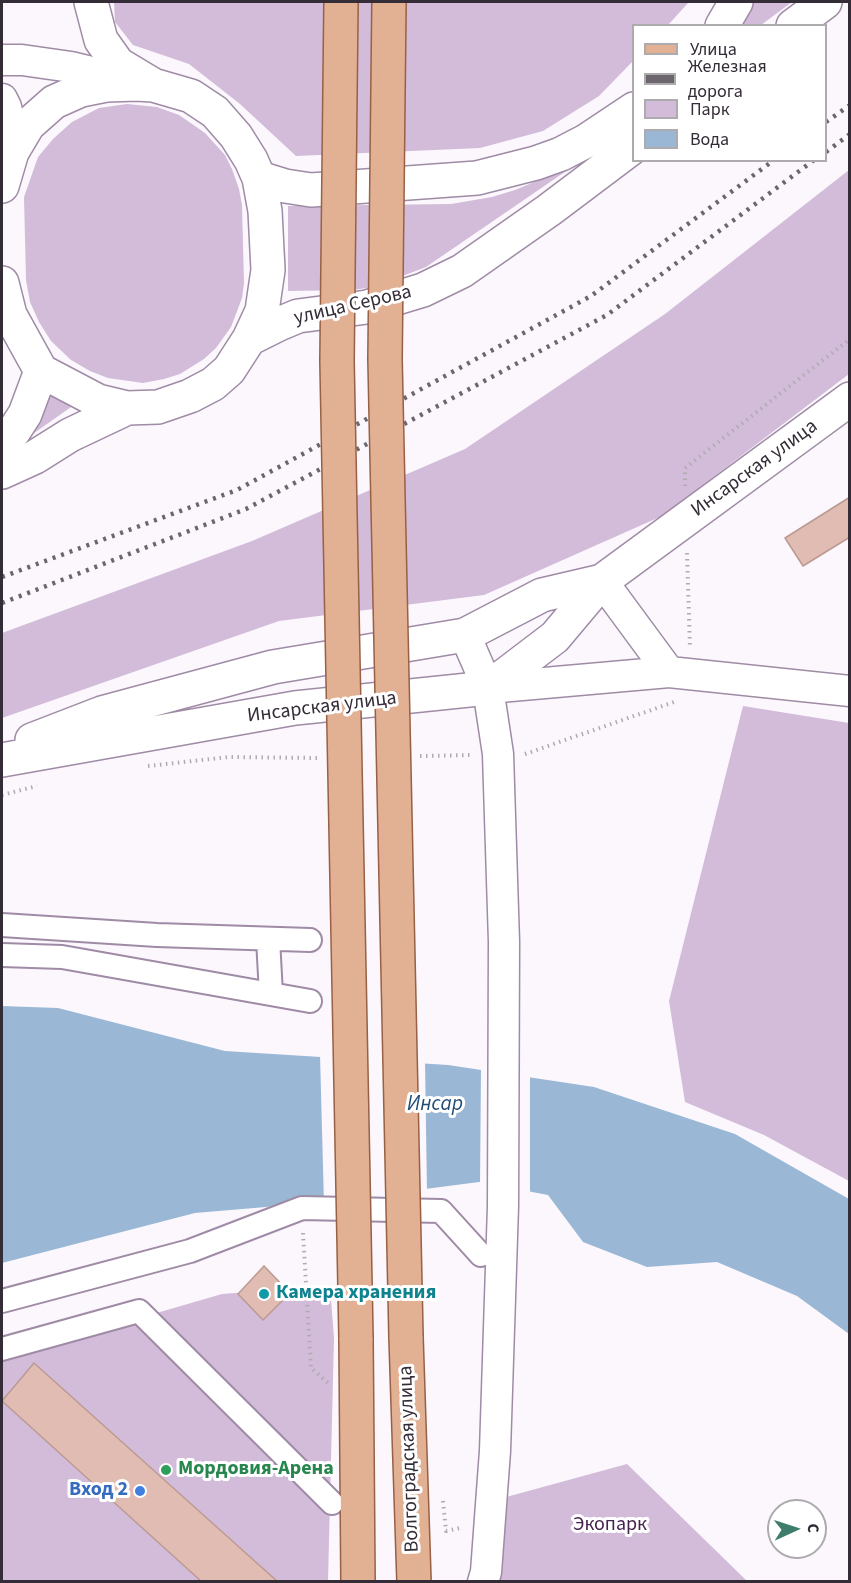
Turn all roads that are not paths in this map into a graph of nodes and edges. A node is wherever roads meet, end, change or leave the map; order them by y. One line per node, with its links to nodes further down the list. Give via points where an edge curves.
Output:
1 (91, 2): 9 (street, via 101,40 118,64)
2 (341, 2): 42 (main road, bridge, via 337,361 357,1338)
3 (389, 2): 40 (main road, Волгоградская улица, bridge, via 385,371 406,1337)
4 (736, 2): 6 (street)
5 (825, 2): 7 (street)
6 (723, 24)
7 (796, 24)
8 (2, 60): 9 (street, via 71,67)
9 (145, 84): 13 (street, via 106,85 81,90 54,102 28,125); 14 (street, via 191,96 215,112 236,136)
10 (2, 99): 13 (street, via 11,128)
11 (632, 110): 14 (street, via 561,154 477,178 311,189)
12 (632, 147): 17 (street, улица Серова, via 462,271 423,290 367,307 298,316)
13 (12, 152): 15 (street)
14 (260, 178): 17 (street, via 268,270 262,311)
15 (2, 186)
16 (2, 283): 18 (street, via 10,315)
17 (249, 339): 20 (street, via 229,370 213,384 158,407)
18 (41, 371): 20 (street, via 98,401); 21 (street, via 25,414)
19 (849, 399): 23 (street, Инсарская улица)
20 (127, 408): 22 (street)
21 (2, 443)
22 (2, 472)
23 (602, 581): 24 (street, Инсарская улица, via 542,595); 25 (street); 26 (street, Инсарская улица, via 555,637)
24 (465, 634): 26 (street); 28 (street, Инсарская улица, via 273,667 102,713)
25 (669, 672): 26 (street); 27 (street)
26 (488, 688): 29 (street, Инсарская улица, via 295,708); 41 (street, via 498,754 505,1048 495,1451)
27 (849, 690)
28 (2, 751)
29 (2, 760)
30 (2, 925): 31 (street)
31 (268, 939): 32 (street); 34 (street)
32 (310, 940)
33 (2, 955): 34 (street, via 62,957)
34 (271, 994): 35 (street)
35 (310, 1001)
36 (481, 1255): 37 (street, via 441,1211 302,1208 190,1251)
37 (2, 1301)
38 (2, 1349): 39 (street, via 139,1311)
39 (332, 1503)
40 (419, 1577)
41 (480, 1578)
42 (358, 1581)

